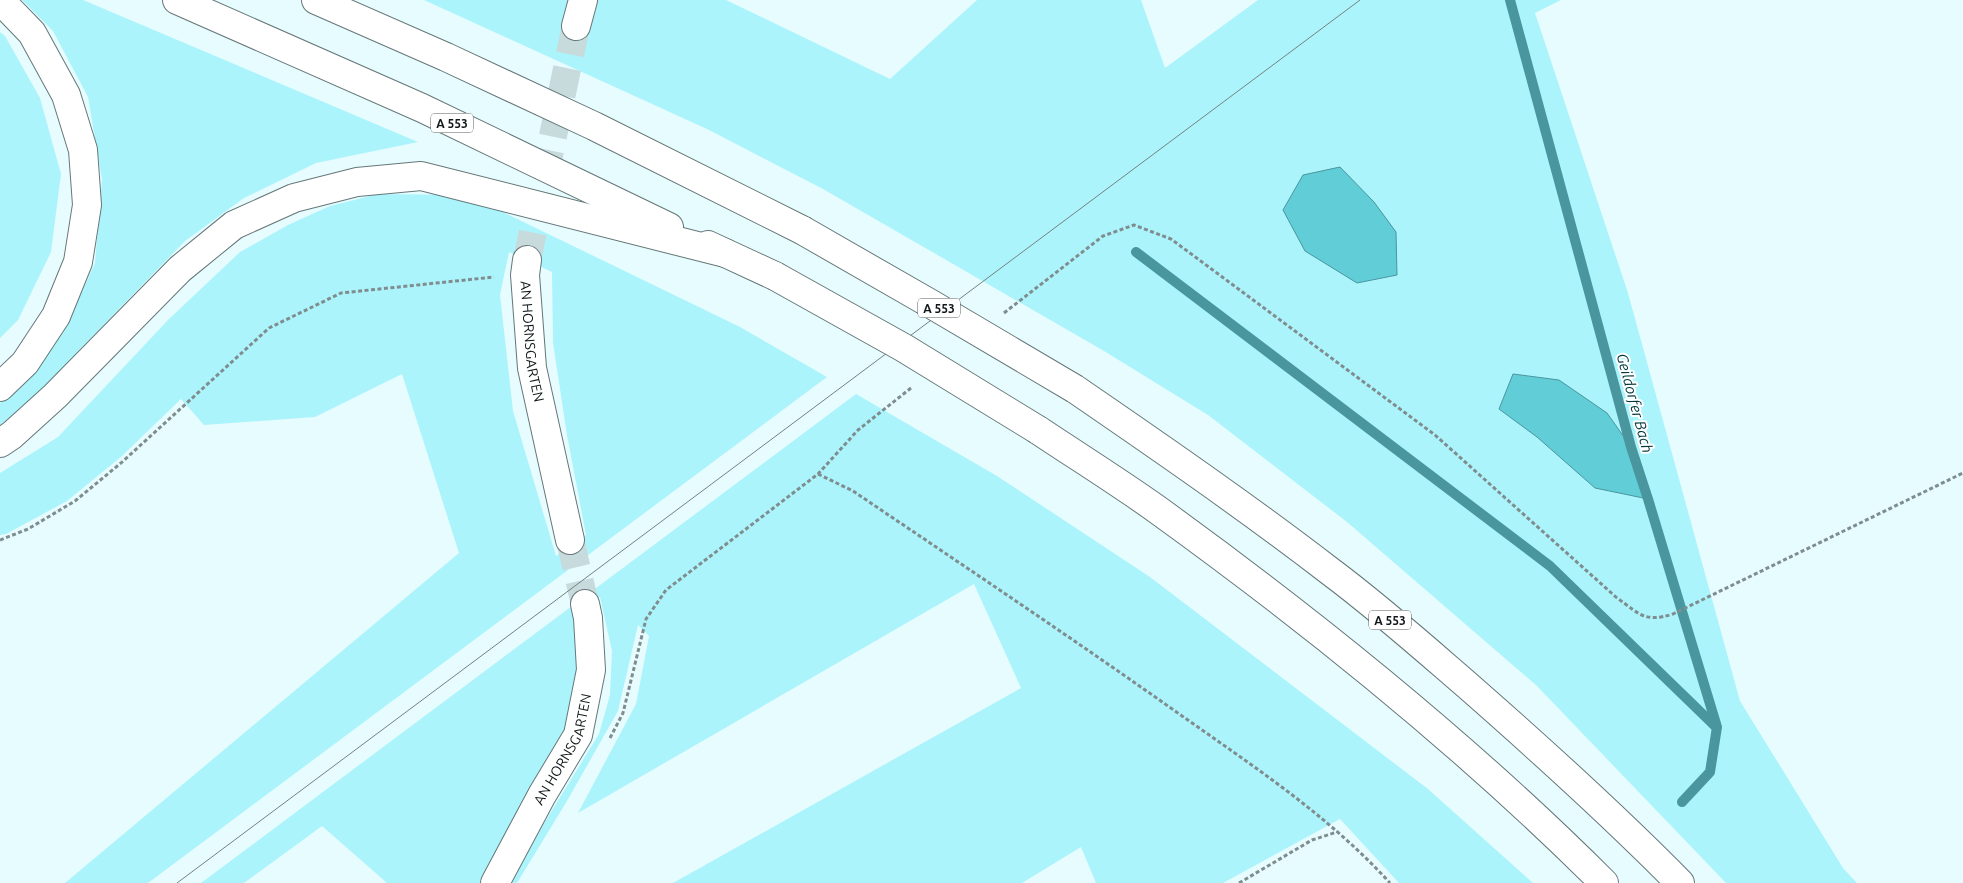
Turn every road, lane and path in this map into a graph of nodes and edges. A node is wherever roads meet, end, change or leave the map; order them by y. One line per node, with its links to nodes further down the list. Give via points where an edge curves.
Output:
1 (0, 0): 7 (main road, via 32,33 66,95 83,150 87,206 78,262 56,316 25,363)
2 (177, 0): 4 (main road, A 553, via 422,108)
3 (316, 0): 21 (main road, A 553, bridge, via 594,126 802,230 1075,389 1333,573 1535,745)
4 (725, 253): 9 (main road, via 421,176 357,182 294,198 234,224 180,268 55,396); 20 (main road, A 553, bridge, via 774,276 904,348 1038,430 1154,507 1299,615 1394,693 1501,786)
5 (526, 268): 12 (path, via 342,293 269,328 121,463 75,500 28,529); 13 (main road, AN HORNSGARTEN, via 532,368)
6 (997, 319): 10 (path, via 1104,236 1134,224 1171,239 1435,435 1617,598 1643,616 1657,619)
7 (0, 387)
8 (912, 387): 11 (path, via 858,430)
9 (0, 443)
10 (1963, 473)
11 (818, 474): 15 (path, via 666,590 646,619 623,713); 16 (path, via 854,491 1053,626 1301,800)
12 (0, 540)
13 (570, 540)
14 (585, 604): 17 (main road, AN HORNSGARTEN, via 591,670 578,735)
15 (606, 745)
16 (1338, 832): 18 (path, via 1312,840); 19 (path)
17 (495, 883)
18 (1238, 883)
19 (1390, 883)
20 (1604, 883)
21 (1680, 883)

